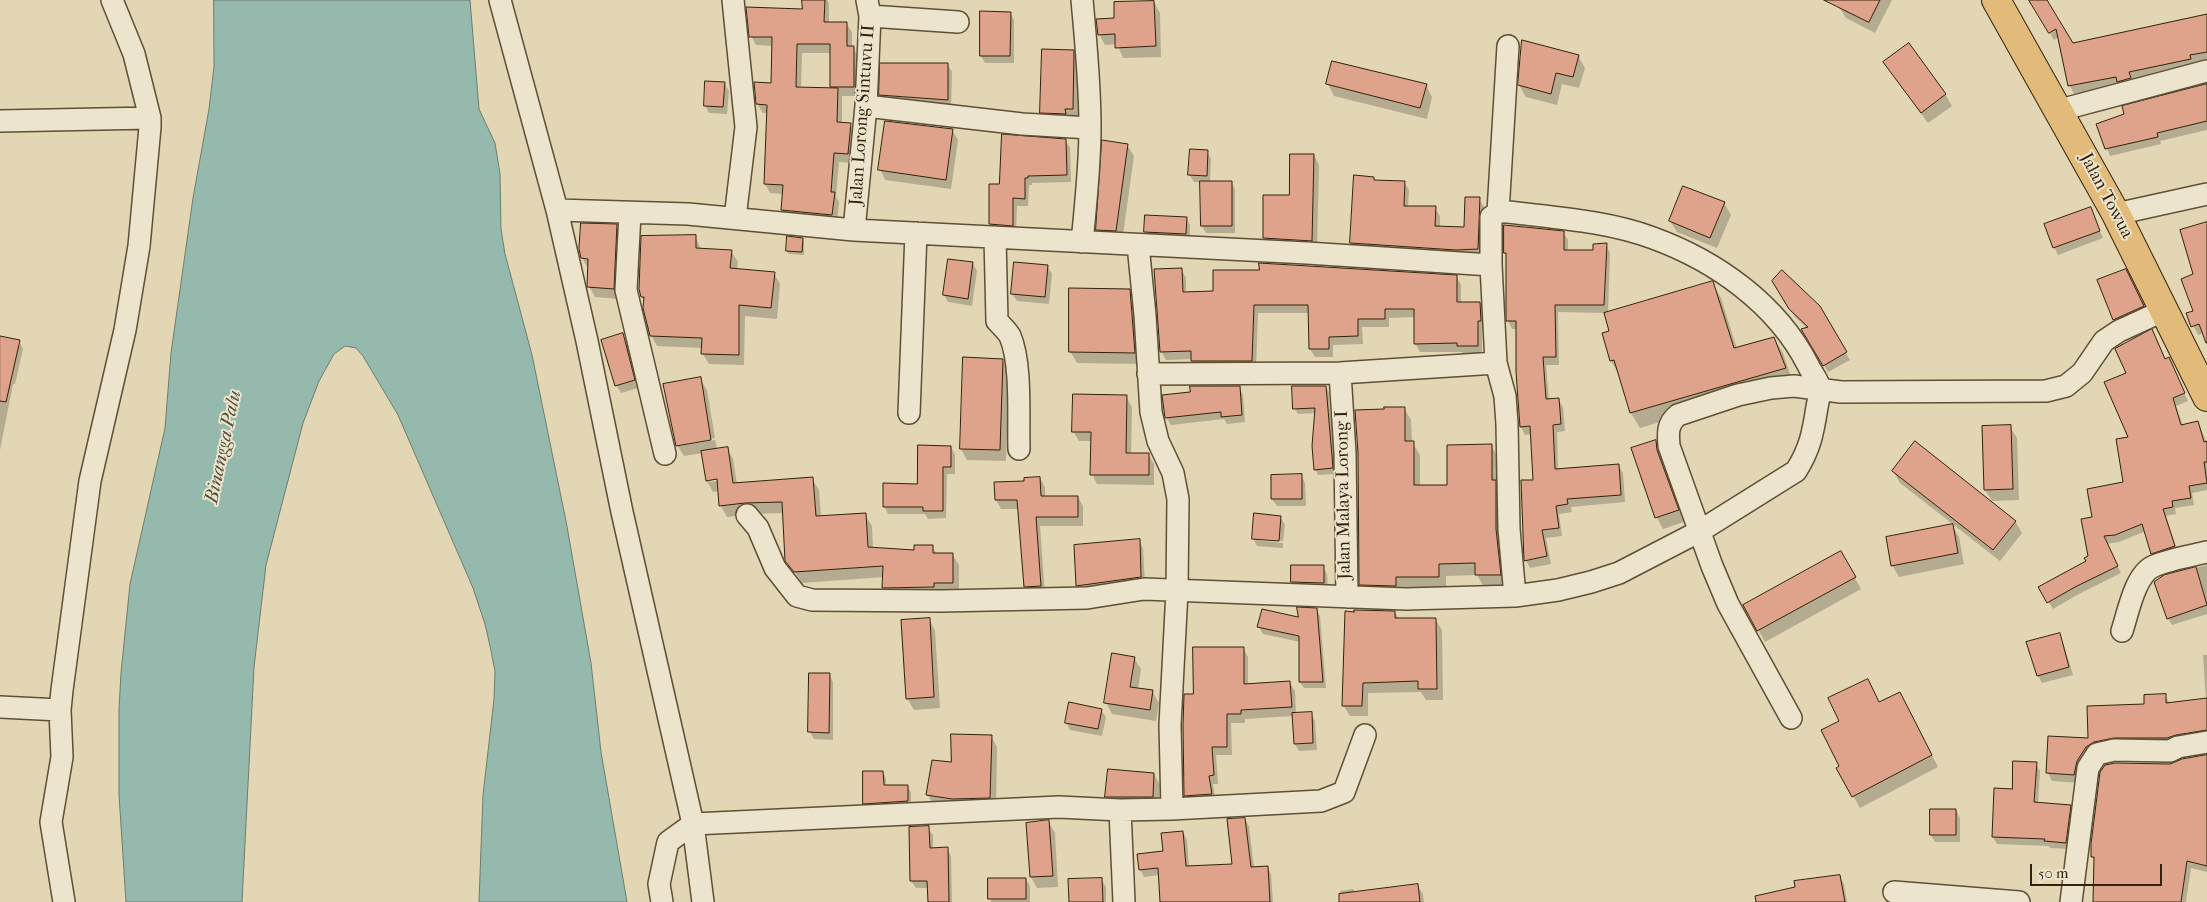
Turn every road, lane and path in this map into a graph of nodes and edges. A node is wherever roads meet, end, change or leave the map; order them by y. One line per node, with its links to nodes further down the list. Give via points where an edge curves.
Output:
1 (112, 0): 12 (street, via 134,54)
2 (500, 0): 16 (street)
3 (733, 0): 20 (street, via 746,127)
4 (1082, 0): 14 (street)
5 (1996, 0): 11 (main road, Jalan Towua)
6 (868, 8): 7 (street); 10 (street, Jalan Lorong Sintuvu II)
7 (958, 22)
8 (1508, 46): 18 (street)
9 (2207, 71): 11 (street)
10 (866, 106): 14 (street, via 1022,124); 21 (street, Jalan Lorong Sintuvu II)
11 (2060, 110): 19 (main road, Jalan Towua)
12 (150, 118): 13 (street); 44 (street, via 139,246 125,330 90,481)
13 (0, 121)
14 (1090, 128): 24 (street)
15 (2207, 194): 19 (street)
16 (557, 210): 17 (street); 50 (street)
17 (630, 212): 20 (street); 35 (street, via 626,290)
18 (1498, 212): 26 (street, via 1490,217); 31 (street, via 1609,224 1691,253 1740,286 1776,316 1802,352)
19 (2116, 214): 27 (main road, Jalan Towua)
20 (735, 218): 21 (street)
21 (854, 230): 22 (street)
22 (916, 233): 23 (street); 33 (street)
23 (995, 237): 24 (street); 34 (street, via 997,322 1012,342 1018,377)
24 (1082, 242): 25 (street)
25 (1138, 245): 26 (street); 30 (street)
26 (1491, 265): 28 (street)
27 (2165, 310): 31 (street, via 2118,331 2104,341 2082,373 2066,386 2046,391 1841,392); 32 (main road, Jalan Towua)
28 (1496, 363): 29 (street); 40 (street, via 1505,396 1509,529)
29 (1340, 373): 30 (street); 41 (street, Jalan Malaya Lorong I)
30 (1148, 374): 39 (street, via 1151,412 1158,440 1173,473 1178,499)
31 (1820, 388): 37 (street, via 1812,440 1796,471); 37 (street, via 1770,388 1730,398 1673,419 1669,425 1669,446)
32 (2207, 398)
33 (909, 413)
34 (1019, 448)
35 (665, 454)
36 (747, 515): 39 (street, Jalan Malaya Lorong I, via 758,528 775,568 797,596 812,600 1087,598 1144,589)
37 (1700, 531): 40 (street, via 1619,573 1558,590); 45 (street, via 1728,604)
38 (2207, 552): 42 (street, via 2152,566 2135,590)
39 (1177, 591): 41 (street, Jalan Malaya Lorong I); 48 (street, via 1170,725)
40 (1515, 596): 41 (street)
41 (1347, 597)
42 (2122, 631)
43 (0, 707): 44 (street)
44 (60, 710): 52 (street, via 62,757 51,822)
45 (1791, 718)
46 (1365, 735): 48 (street, via 1344,792 1340,794 1321,801)
47 (2207, 742): 57 (street, via 2170,751 2114,750 2097,754 2088,768)
48 (1172, 809): 49 (street)
49 (1120, 810): 50 (street, via 1059,807); 55 (street)
50 (693, 824): 53 (street, via 668,842 659,884); 54 (street)
51 (1894, 892): 56 (street)
52 (64, 902)
53 (662, 902)
54 (703, 902)
55 (1124, 902)
56 (2019, 902)
57 (2071, 902)

